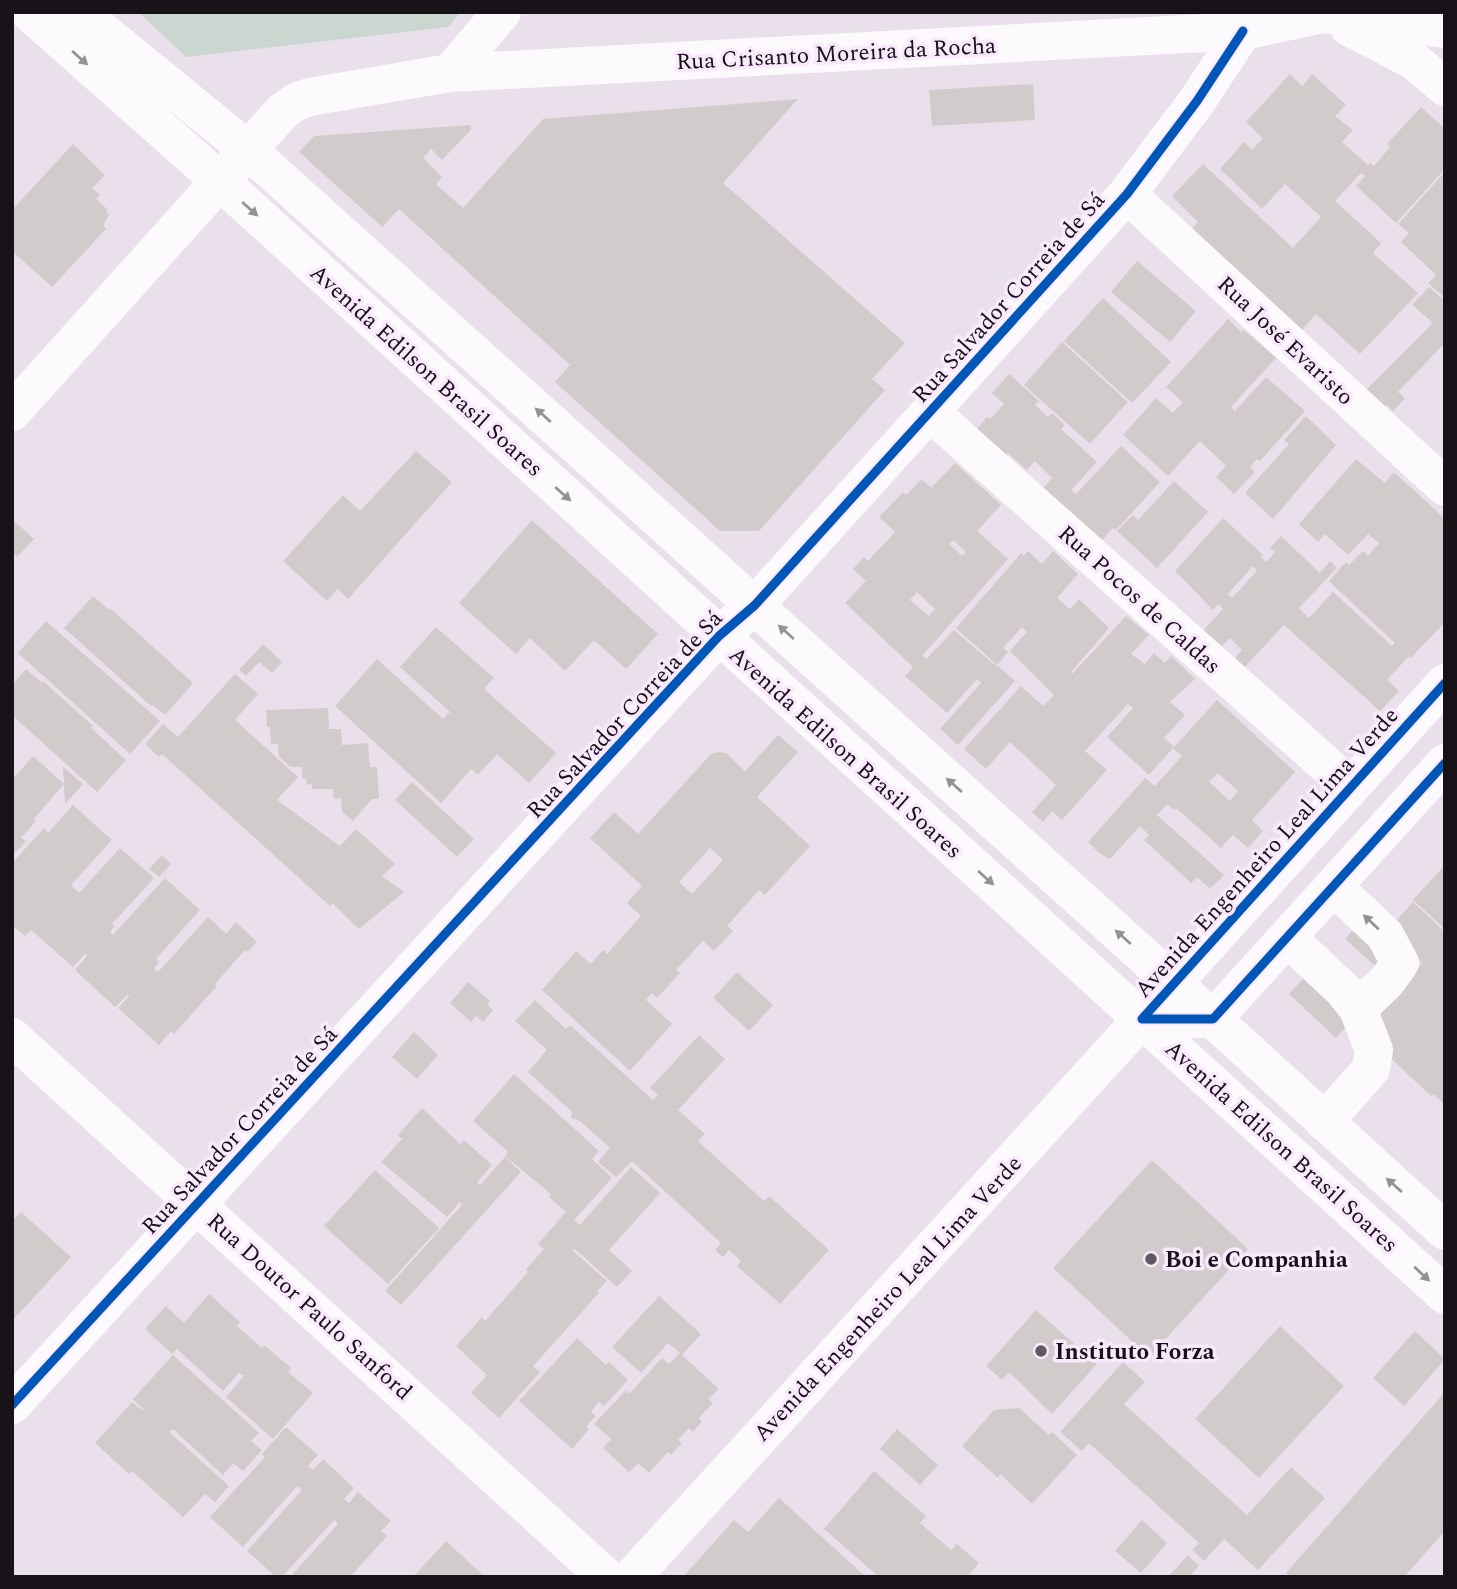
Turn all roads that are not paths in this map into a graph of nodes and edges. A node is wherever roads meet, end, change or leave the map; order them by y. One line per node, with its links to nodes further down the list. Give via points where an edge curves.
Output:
1 (29, 12): 10 (street, Avenida Edilson Brasil Soares, one-way to 10)
2 (79, 12): 9 (street, Avenida Edilson Brasil Soares)
3 (502, 12): 7 (street)
4 (1323, 13): 5 (street, Rua Crisanto Moreira da Rocha); 6 (street, Rua Crisanto Moreira da Rocha); 8 (street, via 1415,61)
5 (1445, 29)
6 (1243, 32): 7 (street, Rua Crisanto Moreira da Rocha); 11 (street, Rua Salvador Correia de Sá)
7 (450, 73): 9 (street, Rua Crisanto Moreira da Rocha, via 309,97 283,111)
8 (1445, 87)
9 (248, 150): 10 (street, Rua Crisanto Moreira da Rocha); 15 (street, Avenida Edilson Brasil Soares, one-way to 9)
10 (220, 181): 12 (street, Rua Crisanto Moreira da Rocha); 16 (street, Avenida Edilson Brasil Soares, one-way to 16)
11 (1127, 194): 13 (street, Rua Salvador Correia de Sá); 14 (street, Rua José Evaristo)
12 (12, 412)
13 (930, 412): 15 (street, Rua Salvador Correia de Sá); 19 (street, Rua Pocos de Caldas)
14 (1445, 487)
15 (755, 605): 16 (street, Rua Salvador Correia de Sá); 22 (street, Avenida Edilson Brasil Soares, one-way to 15)
16 (719, 636): 24 (street, Avenida Edilson Brasil Soares, one-way to 24); 28 (street, Rua Salvador Correia de Sá)
17 (1445, 683): 19 (street, Avenida Engenheiro Leal Lima Verde)
18 (1445, 762): 20 (street)
19 (1350, 786): 22 (street, Avenida Engenheiro Leal Lima Verde)
20 (1333, 886): 21 (street); 23 (street, one-way to 20, via 1400,963 1385,935)
21 (1287, 937): 23 (street); 25 (street)
22 (1174, 983): 24 (street, Avenida Engenheiro Leal Lima Verde); 25 (street, Avenida Edilson Brasil Soares)
23 (1358, 1009): 27 (street, via 1374,1050 1371,1069)
24 (1142, 1019): 25 (street, Avenida Engenheiro Leal Lima Verde); 30 (street, Avenida Edilson Brasil Soares, one-way to 30); 33 (street, Avenida Engenheiro Leal Lima Verde)
25 (1213, 1019): 27 (street, Avenida Edilson Brasil Soares)
26 (12, 1037): 28 (street, Rua Doutor Paulo Sanford)
27 (1324, 1122): 29 (street, Avenida Edilson Brasil Soares, one-way to 27)
28 (198, 1204): 31 (street, Rua Salvador Correia de Sá); 32 (street, Rua Doutor Paulo Sanford)
29 (1445, 1231)
30 (1445, 1295)
31 (12, 1405)
32 (606, 1577)
33 (632, 1577)

